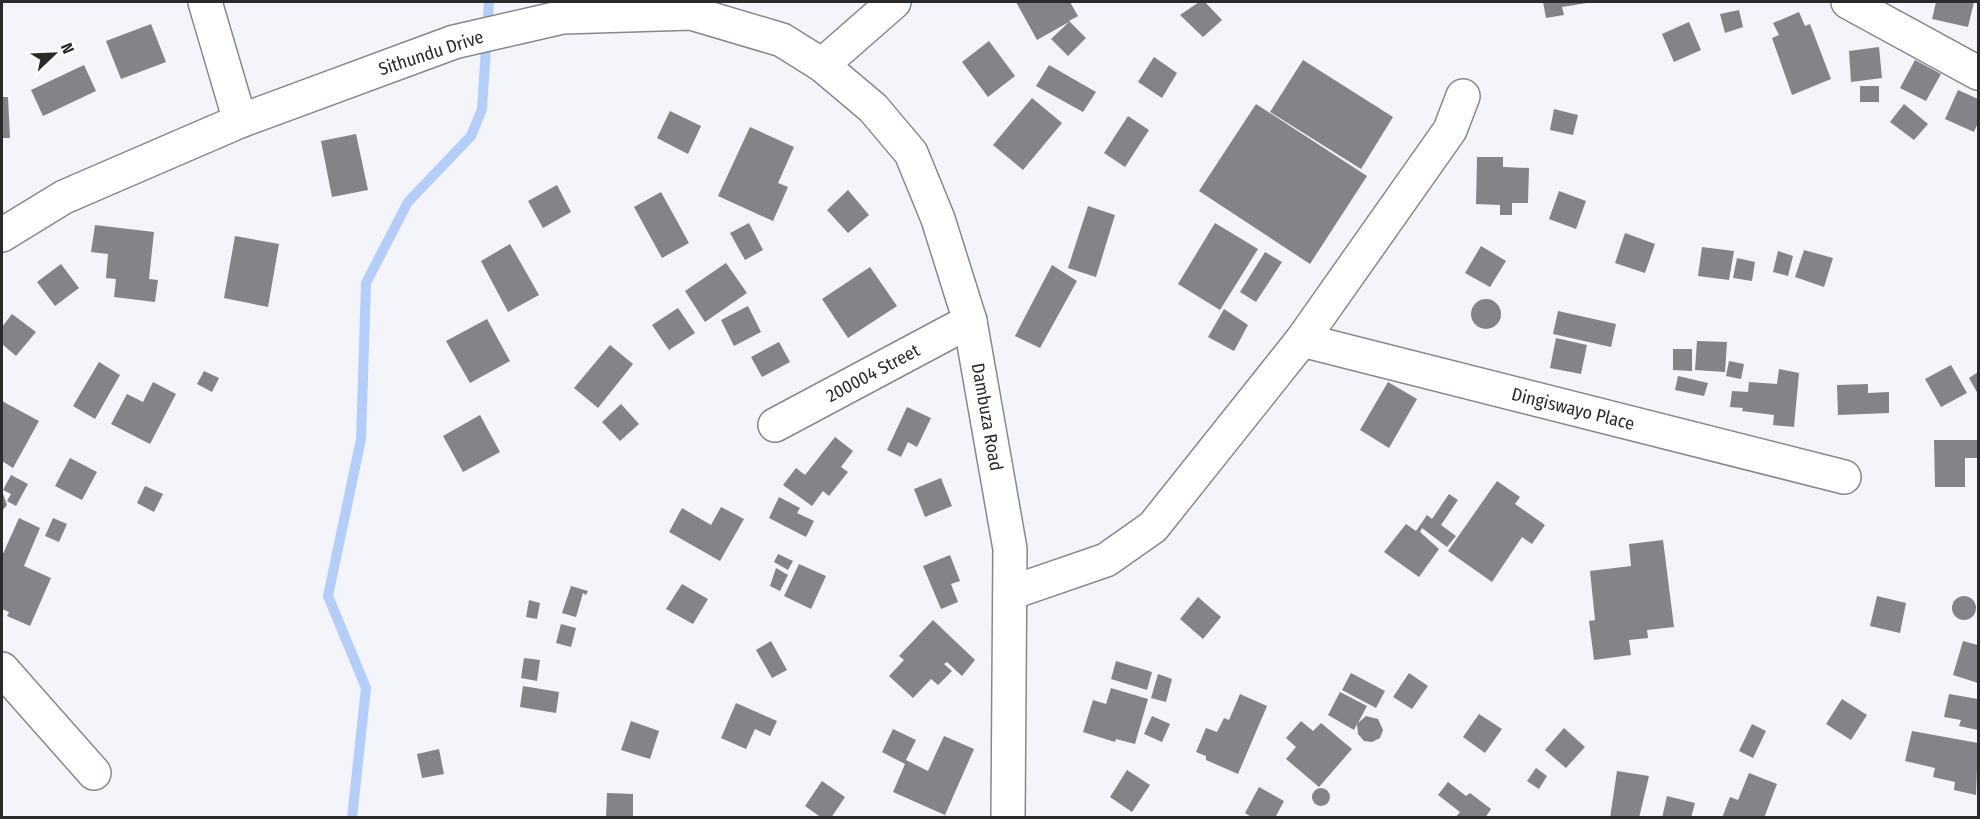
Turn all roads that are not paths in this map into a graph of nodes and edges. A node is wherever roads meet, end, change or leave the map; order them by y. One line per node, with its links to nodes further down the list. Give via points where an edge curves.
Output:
1 (205, 2): 7 (street)
2 (894, 2): 4 (street)
3 (1848, 2): 5 (street)
4 (822, 65): 7 (street, Sithundu Drive, via 782,40 691,13 563,17 454,42); 9 (street, Dambuza Road, via 873,108 911,153 938,219)
5 (1978, 73)
6 (1463, 96): 10 (street, via 1450,130)
7 (240, 121): 8 (street, Sithundu Drive, via 64,196)
8 (2, 235)
9 (970, 321): 11 (street, 200004 Street); 13 (street, Dambuza Road, via 1010,549)
10 (1302, 340): 12 (street, Dingiswayo Place); 13 (street, via 1153,526 1106,560)
11 (775, 425)
12 (1844, 477)
13 (1010, 593): 16 (street, Dambuza Road)
14 (2, 669): 15 (street)
15 (94, 773)
16 (1008, 818)

